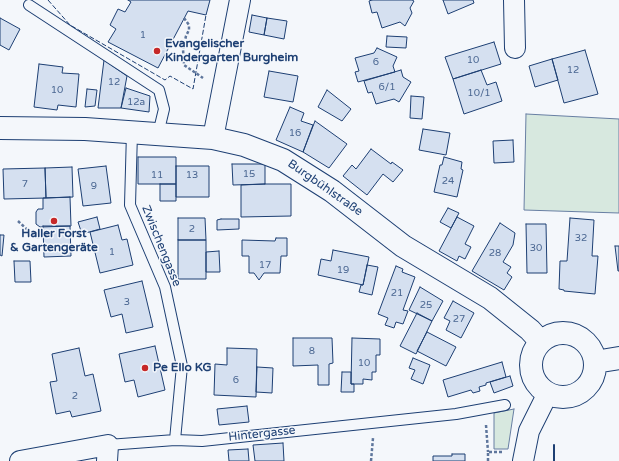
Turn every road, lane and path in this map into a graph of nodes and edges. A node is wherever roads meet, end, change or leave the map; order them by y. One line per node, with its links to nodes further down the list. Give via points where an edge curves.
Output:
1 (240, 0): 6 (street)
2 (514, 0): 5 (street)
3 (29, 5): 9 (lane, via 159,90 164,109)
4 (184, 18): 6 (path, via 190,30 182,49 184,65 196,75)
5 (515, 48)
6 (223, 89): 10 (street)
7 (0, 128): 8 (street, Burgbühlstraße)
8 (132, 132): 9 (street, Burgbühlstraße); 20 (lane, Zwischengasse, via 130,205 165,287 182,366)
9 (158, 134): 10 (street, Burgbühlstraße)
10 (213, 138): 13 (street, Burgbühlstraße, via 244,145 283,160 332,191 403,246 490,298)
11 (18, 221): 12 (path, via 35,237)
12 (43, 237)
13 (540, 341): 15 (street, via 560,332 573,334 589,346); 16 (street, via 534,350 531,369 536,382)
14 (619, 358): 15 (street)
15 (595, 362): 16 (street, via 591,381 577,394 567,397)
16 (548, 393): 25 (street, via 529,431)
17 (504, 405): 18 (lane, Hintergasse)
18 (485, 408): 19 (lane, Hintergasse, via 456,414); 21 (path)
19 (373, 422): 20 (lane, Hintergasse, via 202,441); 24 (path)
20 (175, 440): 22 (lane, Hintergasse)
21 (488, 452)
22 (108, 453): 23 (street, Hintergasse)
23 (20, 461)
24 (372, 461)
25 (523, 461)

